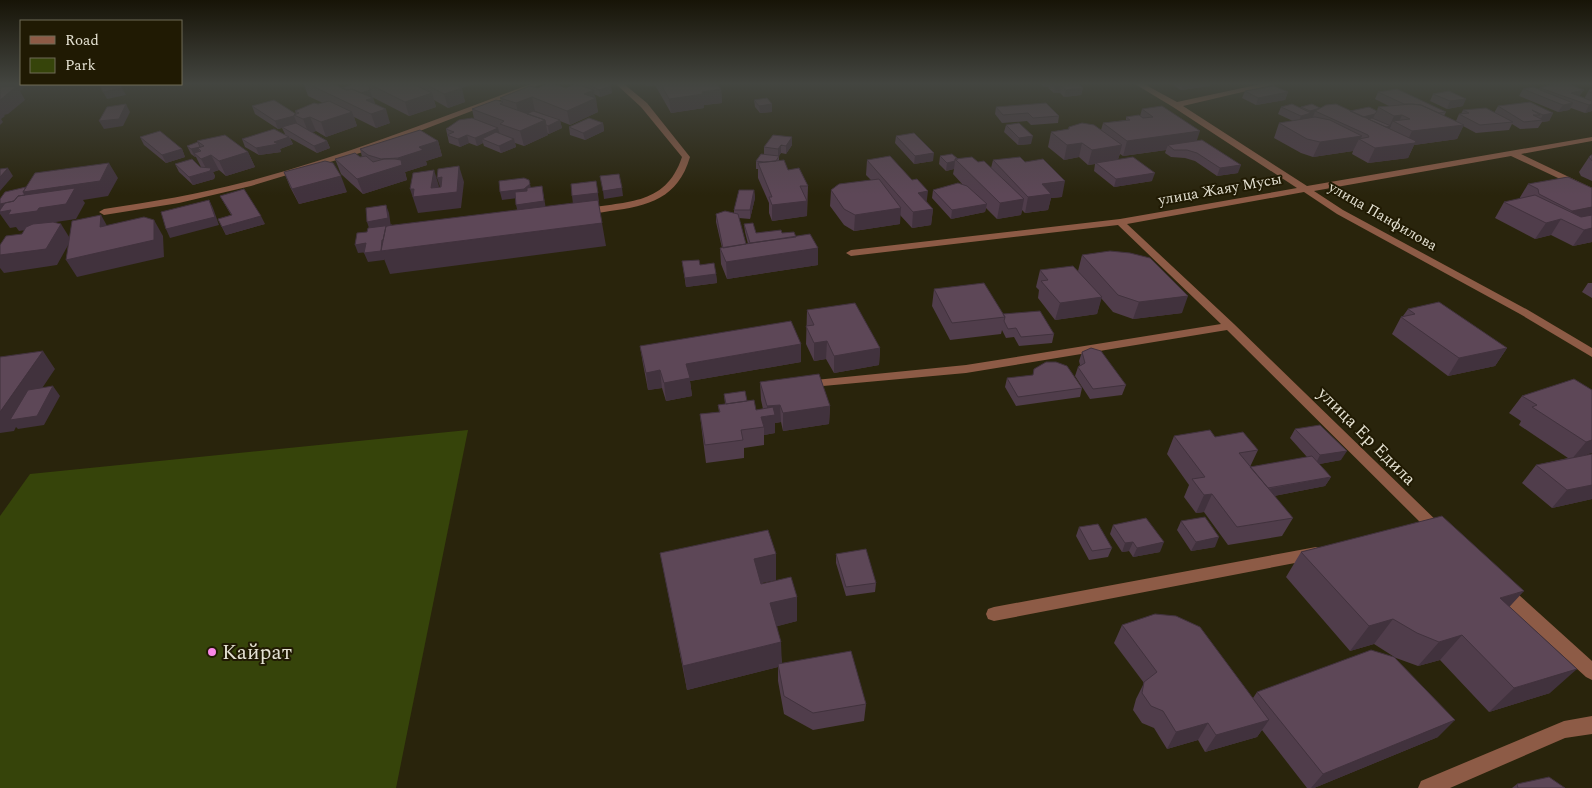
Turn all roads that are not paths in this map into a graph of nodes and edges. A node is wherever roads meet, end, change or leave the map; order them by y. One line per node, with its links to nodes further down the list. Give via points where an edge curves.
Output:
1 (440, 121): 8 (street, via 370,147 248,184 179,200)
2 (657, 121): 9 (street, via 686,157 680,178 669,190 650,200)
3 (1201, 121): 6 (street, улица Панфилова)
4 (1592, 139): 5 (street, улица Жаяу Мусы)
5 (1512, 153): 6 (street, улица Жаяу Мусы); 7 (street)
6 (1308, 188): 10 (street, улица Жаяу Мусы); 13 (street, улица Панфилова, via 1340,212 1524,312)
7 (1592, 191)
8 (104, 212)
9 (571, 214)
10 (1120, 222): 11 (street, улица Жаяу Мусы); 12 (street, улица Ер Едила)
11 (851, 253)
12 (1230, 326): 14 (street, via 966,369); 15 (street, улица Ер Едила)
13 (1592, 353)
14 (794, 386)
15 (1436, 530): 16 (street); 17 (street, улица Ер Едила)
16 (1416, 534)
17 (1450, 543)
18 (1328, 551): 20 (street)
19 (1493, 582): 21 (street)
20 (994, 614)
21 (1592, 672)
22 (1592, 725): 23 (street, via 1564,730)
23 (1428, 788)

